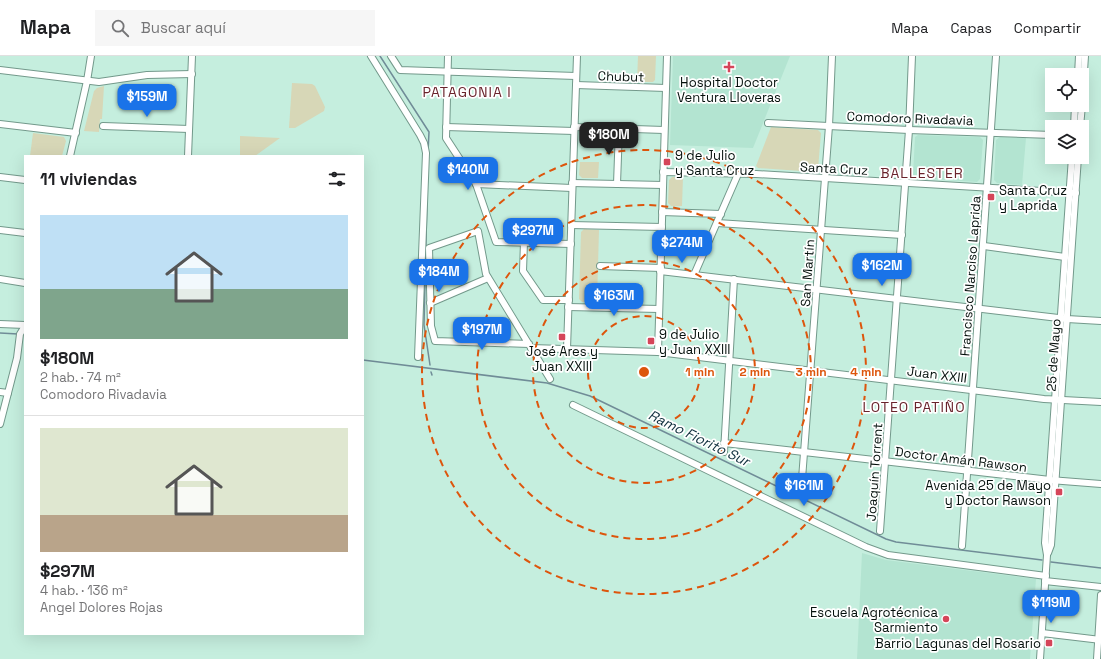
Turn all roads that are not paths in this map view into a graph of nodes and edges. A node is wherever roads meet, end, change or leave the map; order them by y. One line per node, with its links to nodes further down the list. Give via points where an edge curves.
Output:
1 (91, 56): 19 (street)
2 (192, 56): 17 (street)
3 (371, 56): 85 (street, via 420,135 426,154)
4 (391, 56): 16 (street, via 400,70)
5 (448, 56): 16 (street)
6 (577, 56): 18 (street)
7 (666, 56): 21 (street)
8 (832, 56): 25 (street, San Martín)
9 (912, 56): 31 (street, Joaquín Torrent)
10 (996, 56): 32 (street, Francisco Narciso Laprida)
11 (1079, 56): 13 (street)
12 (1085, 56): 14 (street)
13 (1078, 68)
14 (1084, 68)
15 (0, 70): 19 (street)
16 (448, 72): 18 (street); 26 (street)
17 (192, 74): 19 (street); 28 (street)
18 (576, 76): 20 (street)
19 (87, 81): 33 (street)
20 (576, 85): 21 (street, Chubut); 29 (street)
21 (666, 88): 30 (street)
22 (768, 123): 25 (street, Comodoro Rivadavia)
23 (0, 124): 33 (street)
24 (103, 126): 28 (street)
25 (829, 126): 31 (street, Comodoro Rivadavia); 42 (street, San Martín)
26 (446, 127): 29 (street); 45 (street, via 446,138)
27 (619, 128): 29 (street); 30 (street); 46 (street)
28 (189, 129): 36 (street)
29 (574, 129): 48 (street)
30 (664, 130): 39 (street)
31 (909, 130): 32 (street, Comodoro Rivadavia); 44 (street, Joaquín Torrent)
32 (991, 133): 34 (street, Comodoro Rivadavia); 49 (street, Francisco Narciso Laprida)
33 (76, 134): 35 (street)
34 (1045, 134)
35 (70, 155)
36 (188, 155)
37 (1072, 164): 50 (street, 25 de Mayo)
38 (1077, 164): 50 (street, 25 de Mayo)
39 (663, 172): 40 (street, Santa Cruz); 47 (street)
40 (738, 174): 42 (street, Santa Cruz); 52 (street)
41 (0, 177): 43 (street)
42 (825, 178): 44 (street, Santa Cruz); 57 (street, San Martín)
43 (24, 180)
44 (906, 183): 49 (street, Santa Cruz); 59 (street, Joaquín Torrent)
45 (476, 184): 48 (street); 60 (street, via 496,242)
46 (617, 184): 47 (street); 48 (street)
47 (663, 185): 51 (street)
48 (572, 186): 54 (street)
49 (988, 188): 50 (street, Santa Cruz); 62 (street, Francisco Narciso Laprida)
50 (1073, 192): 63 (street, 25 de Mayo); 77 (street, 25 de Mayo)
51 (662, 212): 52 (street); 55 (street)
52 (721, 214): 53 (street)
53 (716, 223): 57 (street); 66 (street)
54 (571, 225): 55 (street); 61 (street)
55 (662, 227): 65 (street)
56 (0, 230): 58 (street)
57 (821, 230): 59 (street); 71 (street, San Martín)
58 (24, 233)
59 (902, 235): 72 (street, Joaquín Torrent)
60 (524, 242): 61 (street); 74 (street, via 524,271 543,300)
61 (570, 244): 74 (street)
62 (984, 246): 63 (street); 75 (street, Francisco Narciso Laprida)
63 (1065, 257): 77 (street, 25 de Mayo)
64 (600, 266): 65 (street)
65 (661, 269): 66 (street); 76 (street)
66 (698, 275): 69 (street)
67 (488, 278): 73 (street); 73 (street, via 478,231 429,248); 82 (street)
68 (0, 279): 70 (street)
69 (734, 279): 71 (street); 86 (street)
70 (24, 283)
71 (817, 289): 72 (street); 87 (street, San Martín)
72 (897, 298): 75 (street); 89 (street, Joaquín Torrent)
73 (430, 303): 82 (street, Juan XXIII, via 431,326 435,341)
74 (568, 304): 76 (street); 83 (street)
75 (979, 308): 77 (street); 90 (street, Francisco Narciso Laprida)
76 (659, 309): 84 (street)
77 (1064, 318): 78 (street); 93 (street, 25 de Mayo)
78 (1101, 321)
79 (0, 324): 80 (street)
80 (24, 325)
81 (24, 327): 92 (street, via 20,334)
82 (530, 346): 83 (street, Juan XXIII); 88 (street)
83 (567, 349): 84 (street, Juan XXIII)
84 (658, 352): 86 (street, Juan XXIII)
85 (418, 357)
86 (729, 360): 87 (street, Juan XXIII); 97 (street)
87 (811, 370): 89 (street, Juan XXIII); 99 (street, San Martín)
88 (550, 379)
89 (891, 380): 90 (street, Juan XXIII); 100 (street, Joaquín Torrent)
90 (973, 390): 93 (street, Juan XXIII); 101 (street, Francisco Narciso Laprida)
91 (0, 392): 92 (street)
92 (8, 393): 96 (street)
93 (1058, 399): 94 (street, Juan XXIII); 102 (street, 25 de Mayo)
94 (1101, 402)
95 (573, 405): 107 (street, via 866,547 888,555)
96 (0, 424)
97 (724, 443): 98 (street); 99 (street, Doctor Amán Rawson)
98 (724, 452)
99 (804, 452): 100 (street, Doctor Amán Rawson); 104 (street, San Martín)
100 (885, 462): 101 (street, Doctor Amán Rawson); 105 (street, Joaquín Torrent)
101 (968, 471): 102 (street, Doctor Amán Rawson); 106 (street, Francisco Narciso Laprida)
102 (1053, 480): 103 (street, Doctor Amán Rawson); 107 (street, 25 de Mayo, via 1045,543)
103 (1101, 484)
104 (801, 492)
105 (880, 531)
106 (962, 546)
107 (1046, 579): 108 (street); 110 (street, 25 de Mayo)
108 (1101, 587)
109 (1101, 595): 111 (street)
110 (1042, 633): 111 (street); 112 (street, 25 de Mayo)
111 (1100, 640): 113 (street)
112 (1040, 659)
113 (1097, 659)

